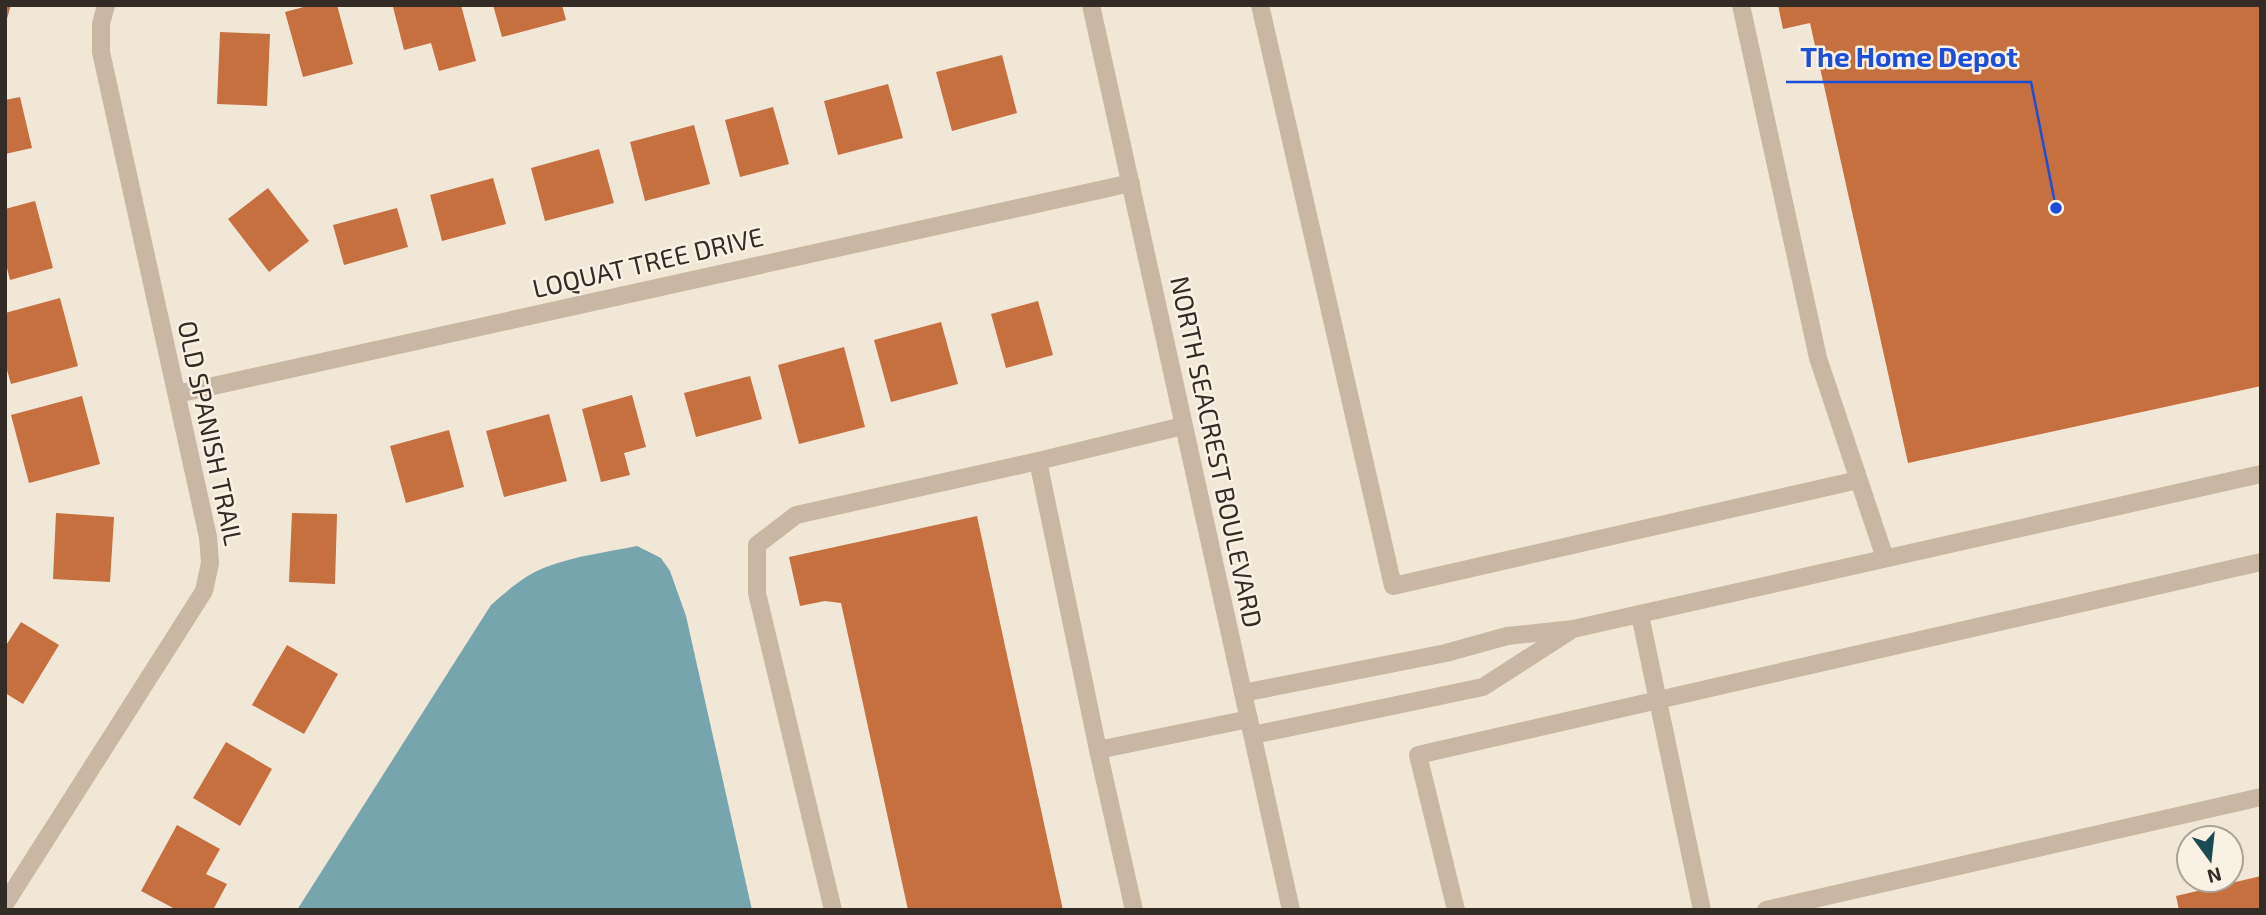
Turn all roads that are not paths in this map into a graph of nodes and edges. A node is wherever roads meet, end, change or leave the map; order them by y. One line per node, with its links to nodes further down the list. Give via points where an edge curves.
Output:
1 (106, 5): 6 (street, OLD SPANISH TRAIL, via 101,52)
2 (1091, 5): 5 (street, NORTH SEACREST BOULEVARD)
3 (1260, 5): 10 (street, via 1392,586)
4 (1741, 5): 10 (street, via 1818,358)
5 (1131, 183): 6 (street, LOQUAT TREE DRIVE); 7 (street, NORTH SEACREST BOULEVARD)
6 (177, 394): 20 (street, OLD SPANISH TRAIL, via 208,537 210,563 204,591)
7 (1183, 426): 8 (street); 15 (street, NORTH SEACREST BOULEVARD)
8 (1038, 461): 18 (street); 21 (street, via 796,515 757,545 757,593)
9 (2261, 474): 11 (street)
10 (1858, 480): 11 (street)
11 (1885, 558): 13 (street)
12 (2261, 562): 16 (street)
13 (1640, 615): 14 (street); 16 (street)
14 (1573, 629): 15 (street, via 1507,636 1446,653); 17 (street, via 1483,687)
15 (1243, 693): 17 (street, NORTH SEACREST BOULEVARD)
16 (1658, 701): 24 (street, via 1418,755); 25 (street)
17 (1251, 727): 18 (street); 23 (street, NORTH SEACREST BOULEVARD)
18 (1098, 750): 22 (street)
19 (2261, 797): 26 (street)
20 (5, 904)
21 (833, 910)
22 (1134, 910)
23 (1291, 910)
24 (1456, 910)
25 (1702, 910)
26 (1766, 910)

